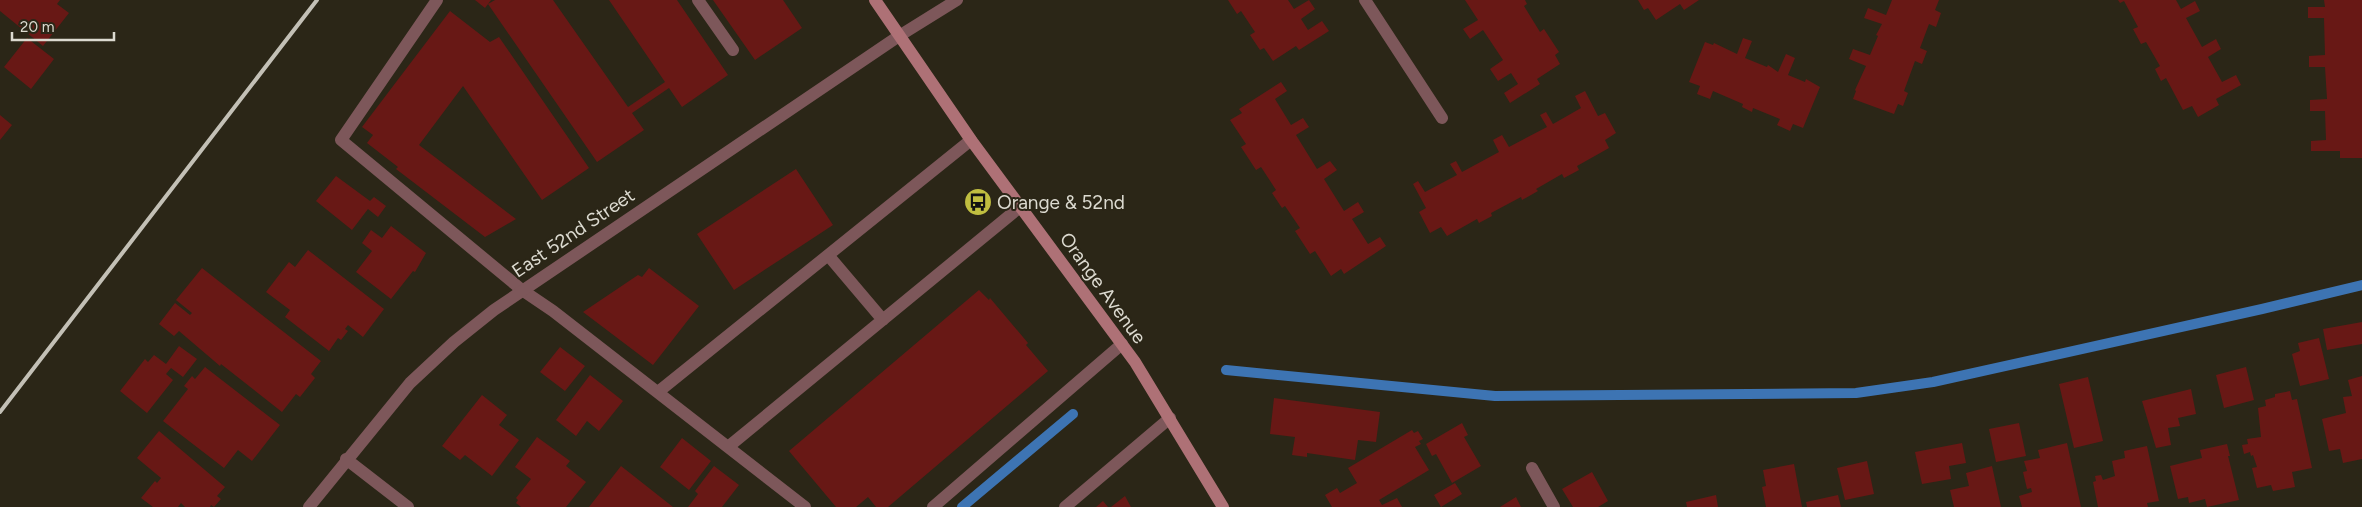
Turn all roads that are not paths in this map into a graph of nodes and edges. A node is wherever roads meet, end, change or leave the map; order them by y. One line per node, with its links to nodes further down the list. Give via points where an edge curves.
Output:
1 (437, 0): 12 (street, via 341,140)
2 (698, 0): 7 (street)
3 (875, 0): 6 (street, Orange Avenue)
4 (957, 0): 6 (street, East 52nd Street)
5 (1365, 0): 8 (street)
6 (899, 36): 9 (street, Orange Avenue); 12 (street, East 52nd Street)
7 (734, 50)
8 (1442, 118)
9 (971, 140): 10 (street, Orange Avenue); 11 (street)
10 (1020, 207): 13 (street); 14 (street, Orange Avenue)
11 (828, 255): 13 (street); 15 (street)
12 (522, 290): 15 (street); 18 (street, East 52nd Street, via 454,342 410,383)
13 (883, 320): 17 (street)
14 (1122, 344): 16 (street, Orange Avenue); 23 (street)
15 (658, 392): 17 (street)
16 (1170, 418): 24 (street); 25 (street, Orange Avenue)
17 (728, 447): 22 (street)
18 (346, 459): 20 (street, East 52nd Street); 21 (street)
19 (1532, 468): 26 (street)
20 (310, 507)
21 (408, 507)
22 (805, 507)
23 (933, 507)
24 (1065, 507)
25 (1223, 507)
26 (1554, 507)

